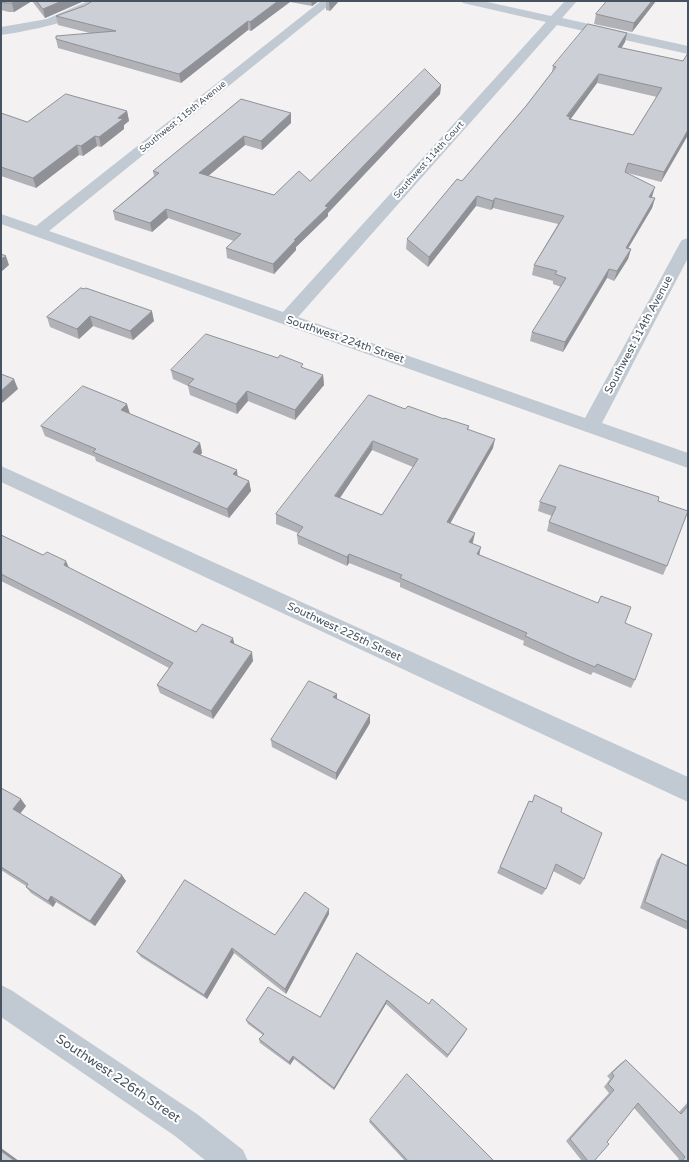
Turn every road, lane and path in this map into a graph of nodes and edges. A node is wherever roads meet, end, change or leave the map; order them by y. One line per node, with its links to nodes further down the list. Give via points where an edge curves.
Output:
1 (97, 1): 6 (street, via 79,12 60,19)
2 (328, 1): 9 (street, Southwest 115th Avenue)
3 (467, 1): 5 (street)
4 (571, 1): 5 (street, Southwest 114th Court)
5 (554, 20): 7 (street); 11 (street, Southwest 114th Court)
6 (1, 31)
7 (688, 50)
8 (1, 219): 9 (street, Southwest 224th Street)
9 (38, 232): 11 (street, Southwest 224th Street)
10 (688, 243): 12 (street, Southwest 114th Avenue)
11 (287, 319): 12 (street, Southwest 224th Street)
12 (590, 427): 13 (street, Southwest 224th Street)
13 (688, 461)
14 (1, 474): 15 (street, Southwest 225th Street)
15 (688, 790)
16 (1, 1000): 17 (street, Southwest 226th Street, via 186,1125)
17 (232, 1161)

